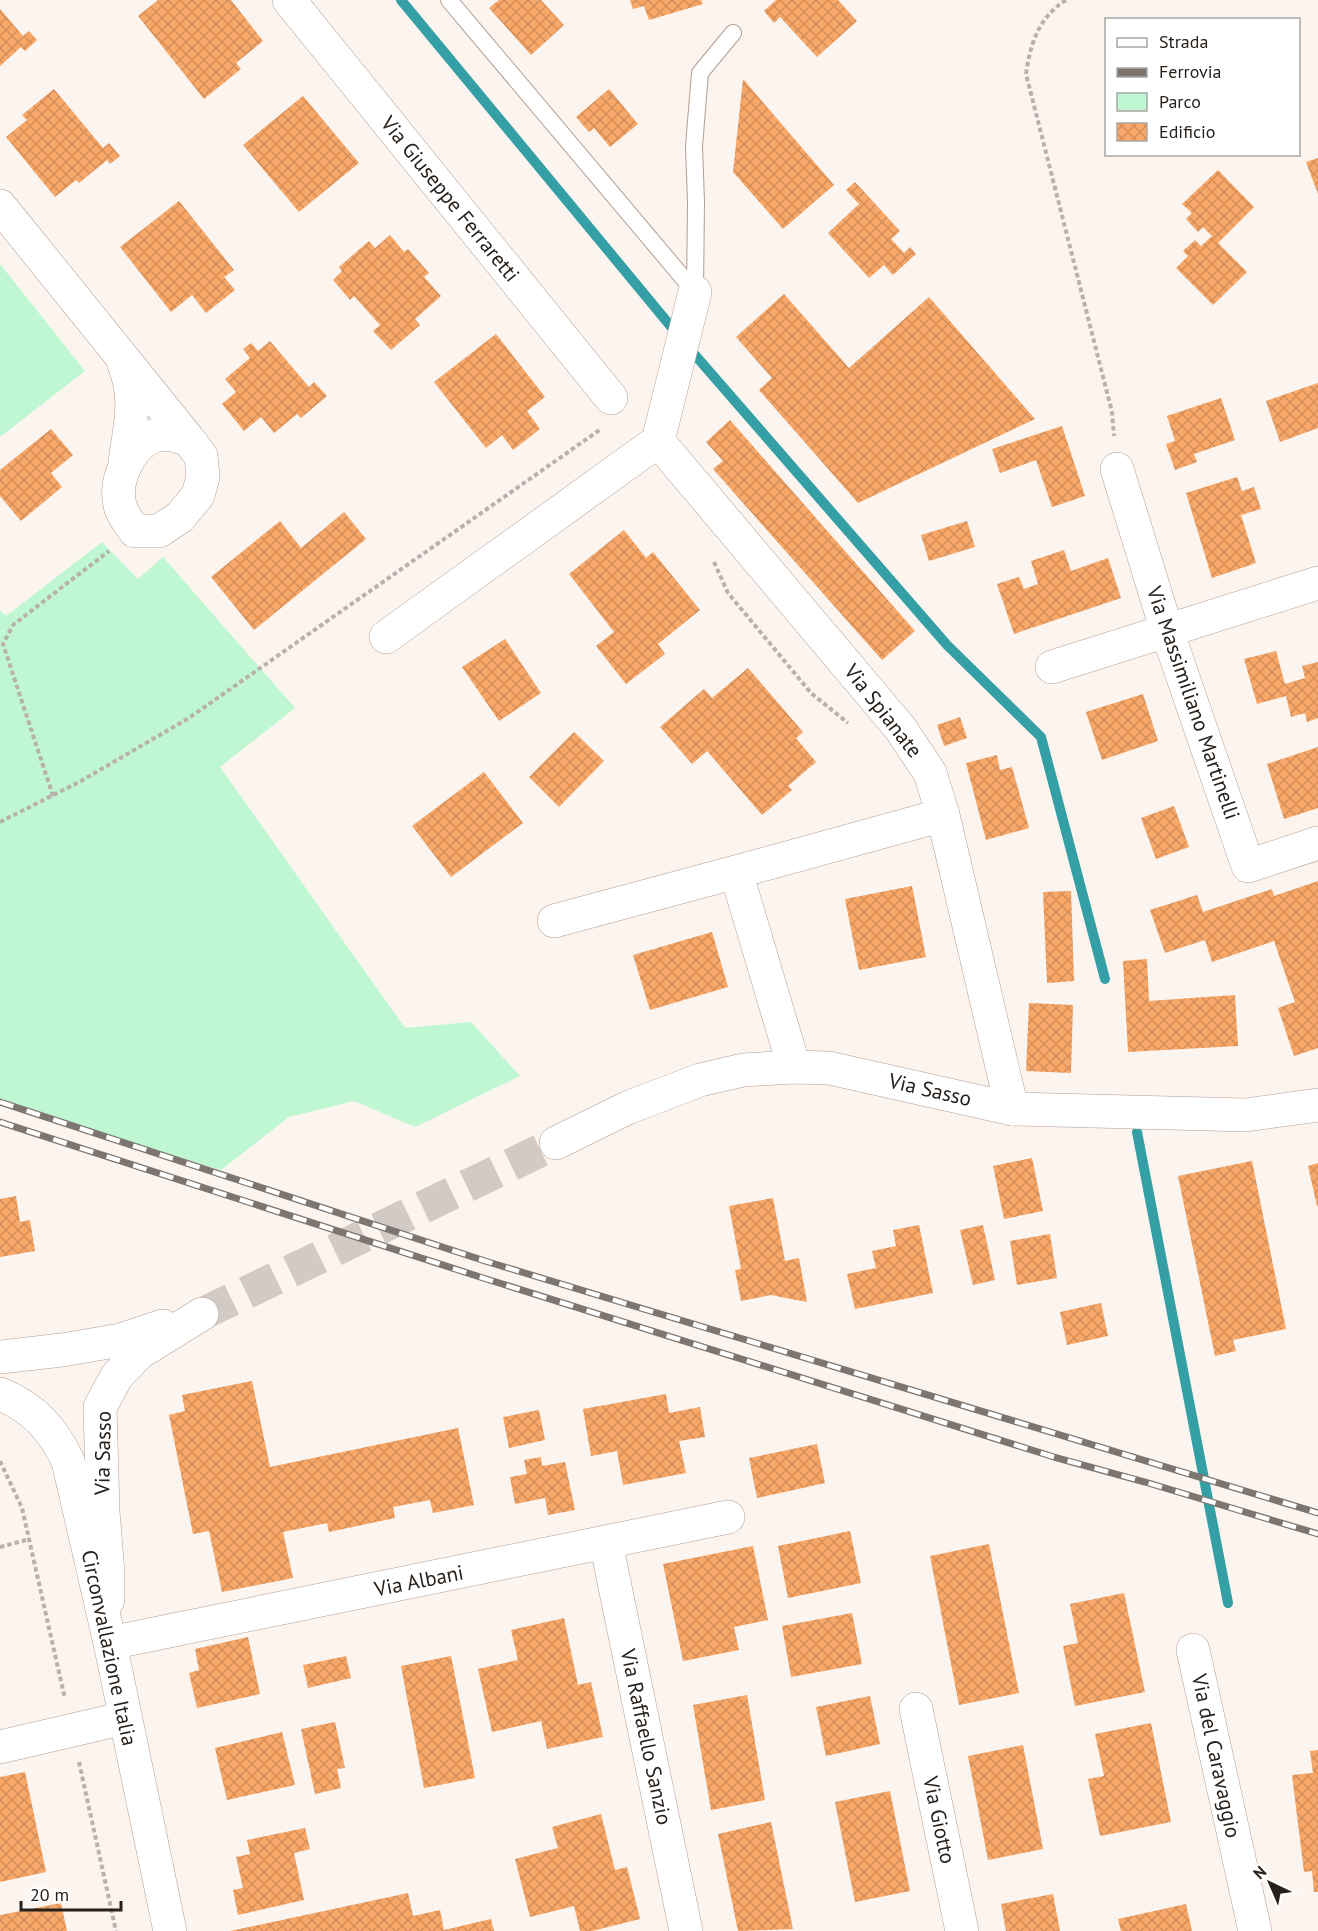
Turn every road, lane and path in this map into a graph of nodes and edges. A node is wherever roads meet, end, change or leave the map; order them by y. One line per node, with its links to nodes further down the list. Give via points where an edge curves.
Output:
1 (289, 0): 8 (street, Via Giuseppe Ferraretti)
2 (449, 0): 6 (lane)
3 (1066, 0): 12 (path, via 1041,23 1029,50 1026,74 1112,412)
4 (733, 33): 6 (lane, via 700,73 694,146 696,202)
5 (0, 206): 7 (street)
6 (691, 307): 10 (street, via 673,378)
7 (120, 354): 9 (street); 11 (street, via 131,381 133,401)
8 (611, 398)
9 (189, 440): 11 (street, via 172,435 154,436 138,446); 13 (street, via 201,456 203,477 198,495 180,517 159,531)
10 (645, 450): 17 (street); 20 (path, via 606,425 189,718); 21 (street, Via Spianate, via 900,728 930,773)
11 (125, 462): 13 (street, via 119,488 121,510)
12 (1117, 469): 16 (street, Via Massimiliano Martinelli)
13 (135, 531): 20 (path, via 13,625 3,644)
14 (710, 555): 19 (path, via 728,593 811,693)
15 (1318, 583): 16 (street)
16 (1167, 631): 18 (street); 23 (street, Via Massimiliano Martinelli, via 1248,866)
17 (386, 637)
18 (1052, 667)
19 (857, 730)
20 (53, 796): 22 (path)
21 (944, 815): 24 (street); 28 (street, Via Spianate)
22 (0, 822)
23 (1318, 843)
24 (736, 872): 25 (street); 26 (street)
25 (554, 921)
26 (794, 1067): 28 (street, Via Sasso, via 829,1068); 29 (street, Via Sasso, via 743,1070 700,1080 627,1108)
27 (1318, 1105): 28 (street, Via Sasso, via 1246,1115)
28 (1012, 1109)
29 (556, 1143)
30 (0, 1357): 37 (street, Via Sasso, via 121,1340 202,1314 139,1353 117,1376 100,1407)
31 (0, 1394): 37 (street, Circonvallazione Italia, via 16,1400 46,1423 68,1461)
32 (0, 1461): 34 (path)
33 (728, 1517): 35 (street, Via Albani)
34 (30, 1539): 36 (path); 41 (path)
35 (606, 1543): 37 (street, Via Albani); 45 (street, Via Raffaello Sanzio)
36 (0, 1547)
37 (108, 1636): 40 (street, Circonvallazione Italia)
38 (1193, 1650): 47 (street, Via del Caravaggio)
39 (916, 1709): 46 (street, Via Giotto)
40 (125, 1718): 41 (street); 44 (street, Circonvallazione Italia)
41 (72, 1730): 42 (street); 43 (path)
42 (0, 1747)
43 (116, 1931)
44 (170, 1931)
45 (686, 1931)
46 (963, 1931)
47 (1255, 1931)

